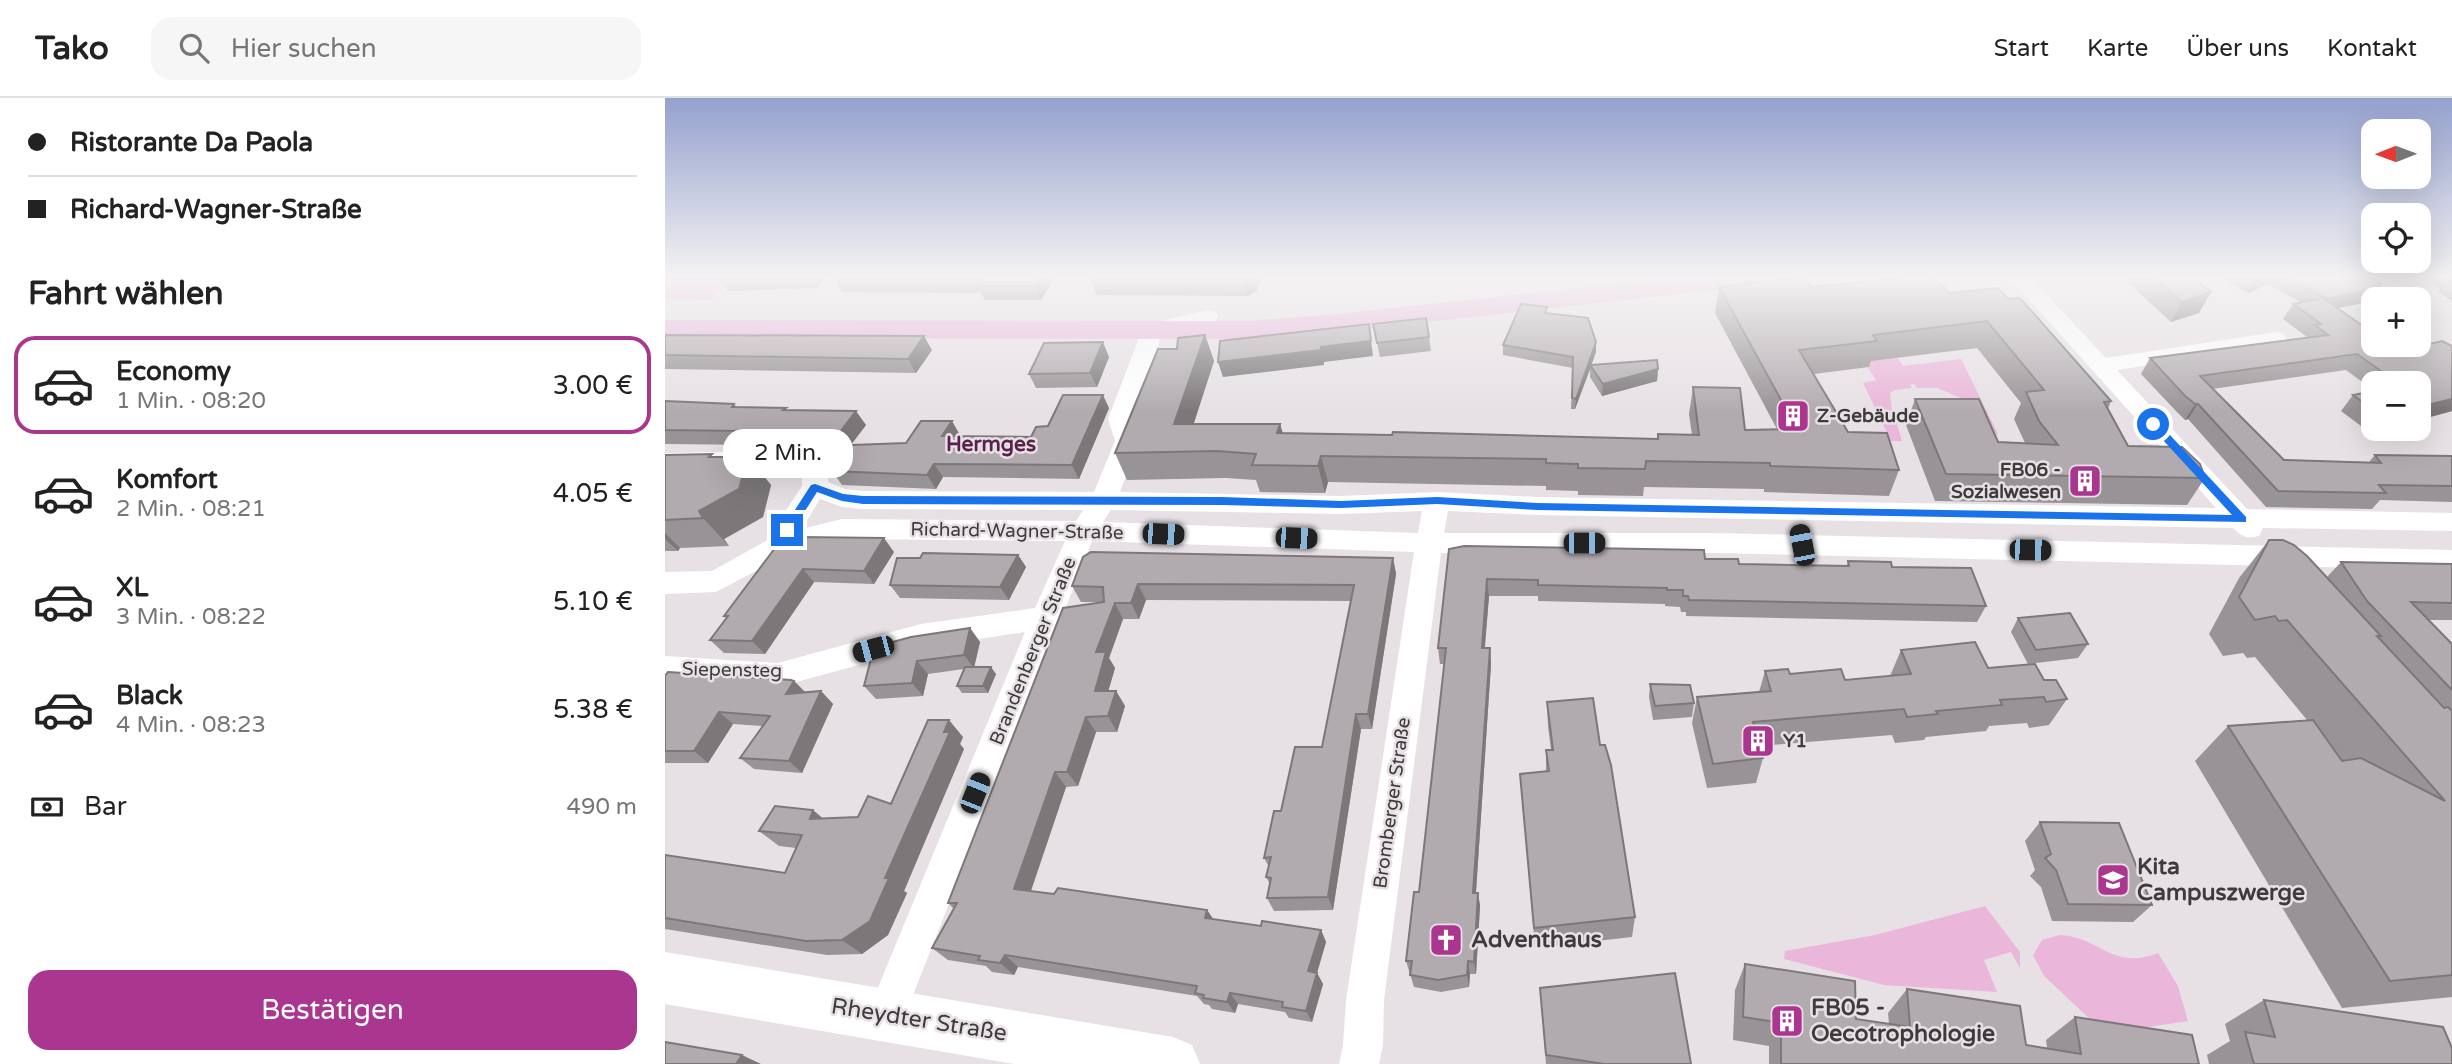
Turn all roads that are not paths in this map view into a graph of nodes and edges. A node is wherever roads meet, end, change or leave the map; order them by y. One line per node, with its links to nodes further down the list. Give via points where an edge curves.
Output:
1 (1184, 322): 5 (street)
2 (1345, 322): 5 (main road, via 1247,330)
3 (2060, 322): 7 (street)
4 (665, 330): 5 (main road)
5 (1153, 330): 10 (street, Brandenberger Straße, via 1120,419 1127,441)
6 (2276, 339): 7 (street)
7 (2100, 366): 13 (street)
8 (665, 461): 9 (street, via 802,463 815,470)
9 (815, 487): 10 (street, Richard-Wagner-Straße, via 842,498 863,500); 18 (street, Richard-Wagner-Straße)
10 (1103, 501): 11 (street, Richard-Wagner-Straße, via 1341,505); 15 (street, Brandenberger Straße)
11 (1437, 501): 12 (street, Richard-Wagner-Straße); 16 (street)
12 (1795, 511): 13 (street, Richard-Wagner-Straße); 17 (street)
13 (2242, 519): 14 (street, Richard-Wagner-Straße); 19 (street)
14 (2452, 523)
15 (1083, 531): 16 (street, Richard-Wagner-Straße); 18 (street, Richard-Wagner-Straße, via 842,529); 23 (street, Brandenberger Straße)
16 (1429, 542): 17 (street, Richard-Wagner-Straße); 28 (street, Bromberger Straße)
17 (1802, 545): 19 (street, Richard-Wagner-Straße)
18 (776, 548): 21 (street, Richard-Wagner-Straße, via 716,581)
19 (2276, 557): 20 (street, Richard-Wagner-Straße); 22 (street)
20 (2452, 560)
21 (665, 583)
22 (2304, 588)
23 (1045, 618): 24 (street, Siepensteg, via 921,636 778,675); 26 (street, Brandenberger Straße)
24 (675, 669)
25 (665, 978): 26 (main road, Rheydter Straße)
26 (886, 1014): 27 (main road, Rheydter Straße)
27 (1173, 1064)
28 (1359, 1064)

